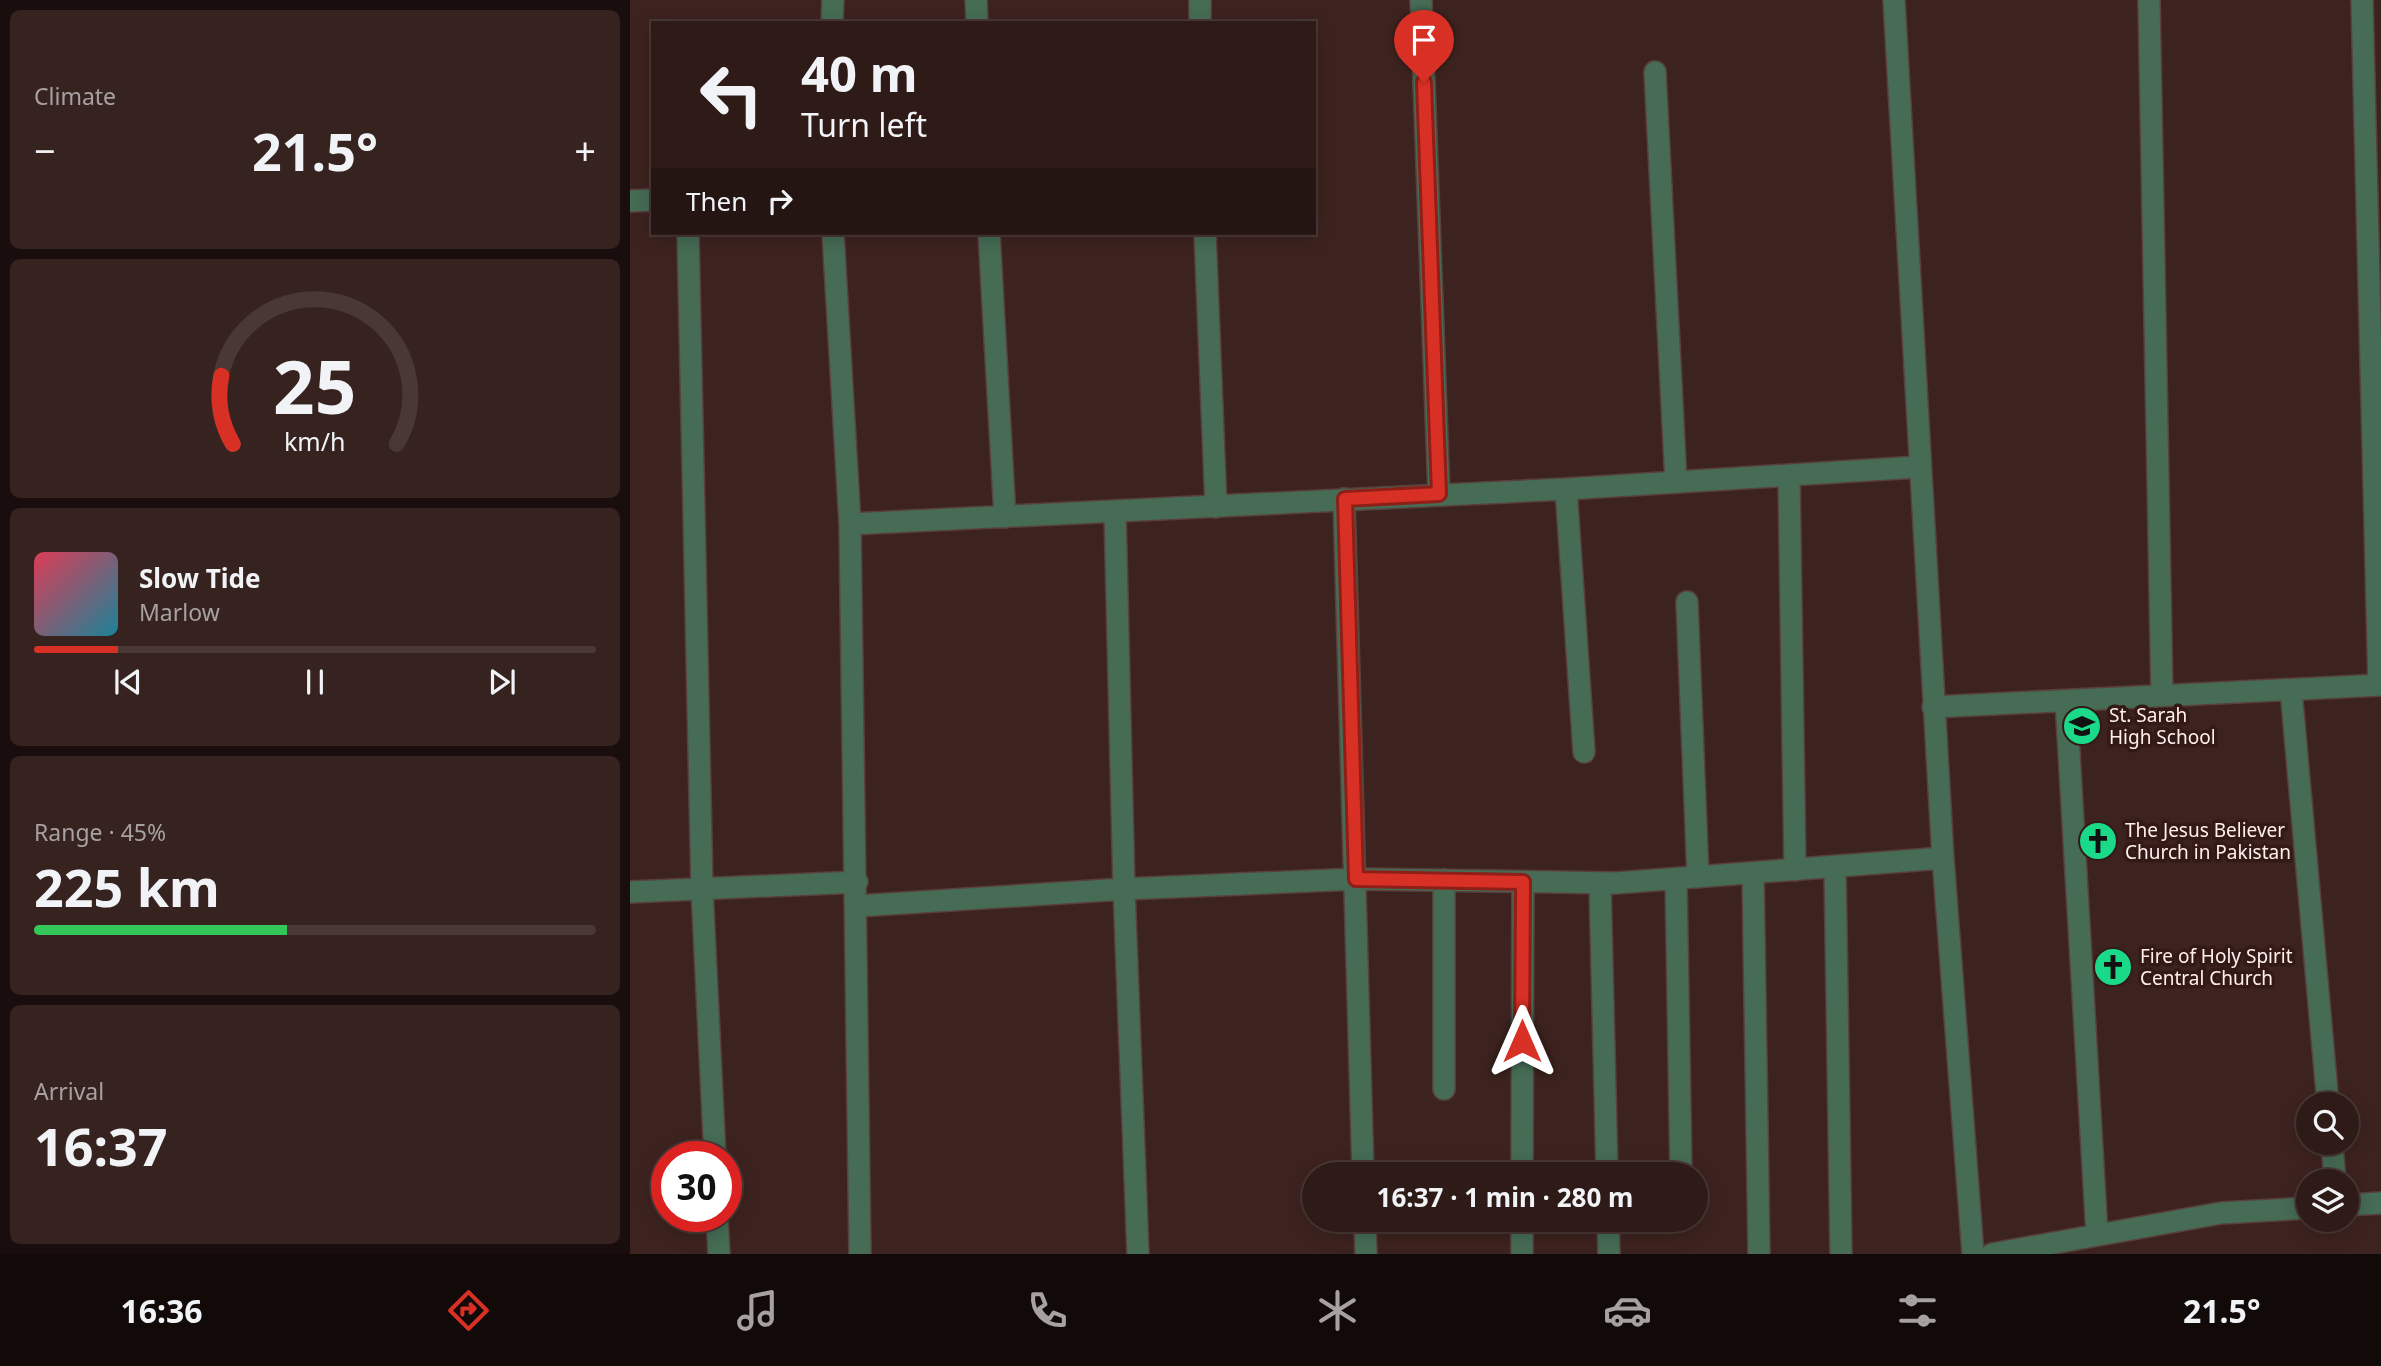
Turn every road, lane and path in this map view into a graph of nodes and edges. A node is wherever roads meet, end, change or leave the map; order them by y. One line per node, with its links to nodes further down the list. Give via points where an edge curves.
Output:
1 (832, 0): 8 (street)
2 (975, 0): 9 (street)
3 (1200, 0): 10 (street)
4 (1421, 0): 24 (street)
5 (1894, 0): 20 (street)
6 (2148, 0): 33 (street)
7 (2362, 0): 12 (street)
8 (832, 21)
9 (977, 21)
10 (1200, 21)
11 (1655, 72): 22 (street)
12 (2373, 131): 19 (street)
13 (651, 200): 14 (street)
14 (630, 201)
15 (688, 235): 48 (street)
16 (833, 235): 29 (street)
17 (989, 235): 28 (street)
18 (1205, 235): 26 (street)
19 (2376, 324): 31 (street)
20 (1918, 467): 21 (street); 35 (street)
21 (1789, 475): 22 (street); 39 (street)
22 (1676, 482): 23 (street)
23 (1566, 489): 24 (street); 36 (street)
24 (1439, 494): 25 (street)
25 (1345, 499): 26 (street); 43 (street)
26 (1216, 507): 27 (street)
27 (1115, 512): 28 (street); 49 (street)
28 (1005, 517): 29 (street)
29 (850, 524): 45 (street)
30 (1687, 601): 41 (street)
31 (2380, 685): 32 (street)
32 (2291, 690): 33 (street); 53 (street)
33 (2162, 696): 34 (street)
34 (2066, 701): 35 (street); 66 (street)
35 (1933, 707): 37 (street)
36 (1584, 752)
37 (1942, 858): 38 (street); 75 (street)
38 (1835, 866): 39 (street); 74 (street)
39 (1795, 870): 40 (street)
40 (1753, 873): 41 (street); 73 (street)
41 (1698, 877): 42 (street)
42 (1676, 878): 47 (street); 58 (street)
43 (1356, 879): 44 (street); 49 (street); 55 (street)
44 (1444, 880): 46 (street); 52 (street)
45 (857, 881): 48 (street); 51 (street)
46 (1523, 882): 47 (street); 56 (street)
47 (1600, 883): 57 (street)
48 (702, 889): 50 (street); 54 (street)
49 (1124, 889): 51 (street); 69 (street)
50 (630, 892)
51 (857, 906): 68 (street)
52 (1444, 1089)
53 (2327, 1092)
54 (714, 1141)
55 (1363, 1162)
56 (1522, 1162)
57 (1607, 1162)
58 (1681, 1162)
59 (2381, 1203): 60 (street)
60 (2359, 1204)
61 (2296, 1209): 66 (street, via 2221,1213)
62 (718, 1232): 67 (street)
63 (1365, 1232): 70 (street)
64 (1522, 1232): 71 (street)
65 (1608, 1232): 72 (street)
66 (2097, 1235): 76 (street)
67 (719, 1254)
68 (860, 1254)
69 (1138, 1254)
70 (1366, 1254)
71 (1522, 1254)
72 (1609, 1254)
73 (1759, 1254)
74 (1841, 1254)
75 (1973, 1254)
76 (1992, 1254)

